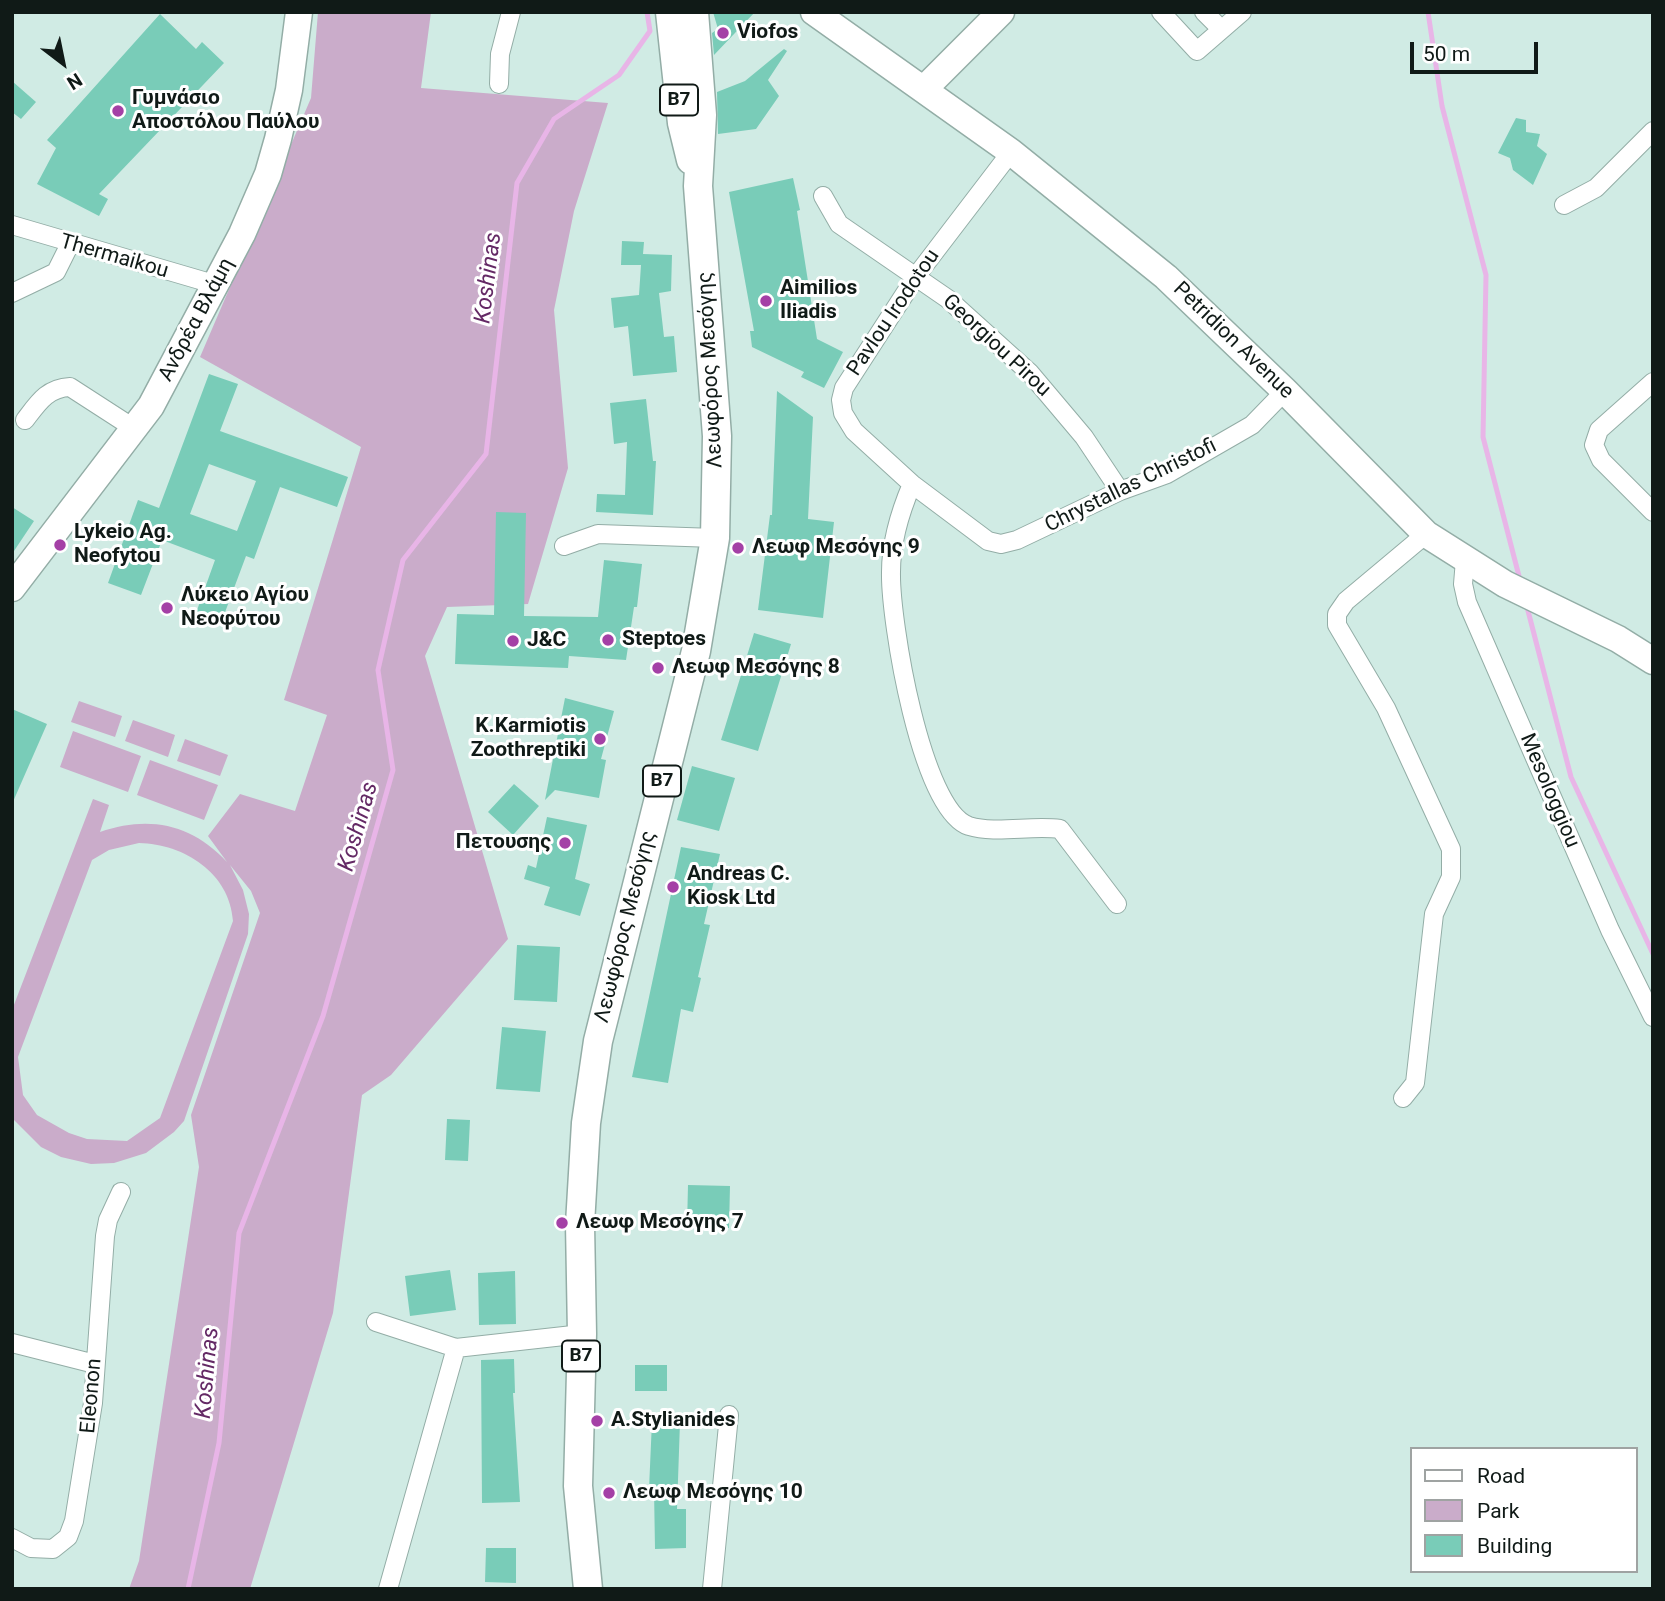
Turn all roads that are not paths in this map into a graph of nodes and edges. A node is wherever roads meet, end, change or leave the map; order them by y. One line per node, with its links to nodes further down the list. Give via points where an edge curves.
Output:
1 (299, 12): 19 (street, Ανδρέα Βλάμη, via 289,90 268,174)
2 (511, 12): 10 (street, via 500,54)
3 (814, 12): 11 (street, Petridion Avenue)
4 (1001, 12): 11 (street)
5 (1161, 12): 9 (street, via 1197,51)
6 (1204, 12): 9 (street)
7 (1242, 12): 9 (street)
8 (686, 13): 29 (main road, Λεωφόρος Μεσόγης / B7, via 682,123 698,187 717,436)
9 (1221, 29)
10 (499, 84)
11 (925, 89): 13 (street, Petridion Avenue)
12 (1653, 131): 15 (street, via 1596,188)
13 (1011, 152): 18 (street, Pavlou Irodotou); 22 (street, Petridion Avenue, via 1166,277)
14 (823, 195): 18 (street, Georgiou Pirou, via 839,224)
15 (1564, 205)
16 (12, 225): 17 (street, Thermaikou)
17 (71, 244): 19 (street, Thermaikou); 20 (street, via 57,272)
18 (917, 275): 25 (street, Pavlou Irodotou, via 844,388 841,400 854,431); 26 (street, Georgiou Pirou, via 1030,373 1084,438)
19 (217, 285): 24 (street, Ανδρέα Βλάμη)
20 (12, 293)
21 (1653, 382): 27 (street, via 1599,430 1594,444 1601,460)
22 (1285, 391): 26 (street, Chrystallas Christofi, via 1252,425 1167,474); 28 (street, Petridion Avenue)
23 (24, 420): 24 (street, via 43,397 70,387)
24 (135, 429): 33 (street, Ανδρέα Βλάμη)
25 (912, 484): 30 (street, Pavlou Irodotou, via 988,541); 35 (street, via 894,534 891,572 900,656 934,787 949,812 969,826 1060,829)
26 (1120, 491): 30 (street, Chrystallas Christofi)
27 (1653, 512)
28 (1426, 534): 32 (street, Petridion Avenue); 37 (street, via 1346,601 1337,614 1337,625 1386,708 1451,849 1451,877 1434,914 1415,1083)
29 (715, 538): 31 (street, via 598,534); 40 (main road, Λεωφόρος Μεσόγης / B7, via 696,651 598,1041 582,1165)
30 (1002, 544)
31 (564, 546)
32 (1472, 564): 34 (street, Petridion Avenue); 36 (street, Mesologgiou, via 1463,584 1467,602 1609,930)
33 (12, 588)
34 (1653, 661)
35 (1117, 904)
36 (1653, 1017)
37 (1403, 1098)
38 (121, 1192): 43 (street, Eleonon, via 107,1220)
39 (376, 1322): 42 (street)
40 (582, 1334): 42 (street); 47 (main road, Λεωφόρος Μεσόγης / B7, via 578,1486)
41 (12, 1343): 43 (street)
42 (456, 1348): 46 (street)
43 (95, 1364): 45 (street, Eleonon, via 86,1461 68,1537 61,1546 46,1550)
44 (729, 1415): 48 (street)
45 (12, 1538)
46 (388, 1589)
47 (588, 1589)
48 (712, 1589)

